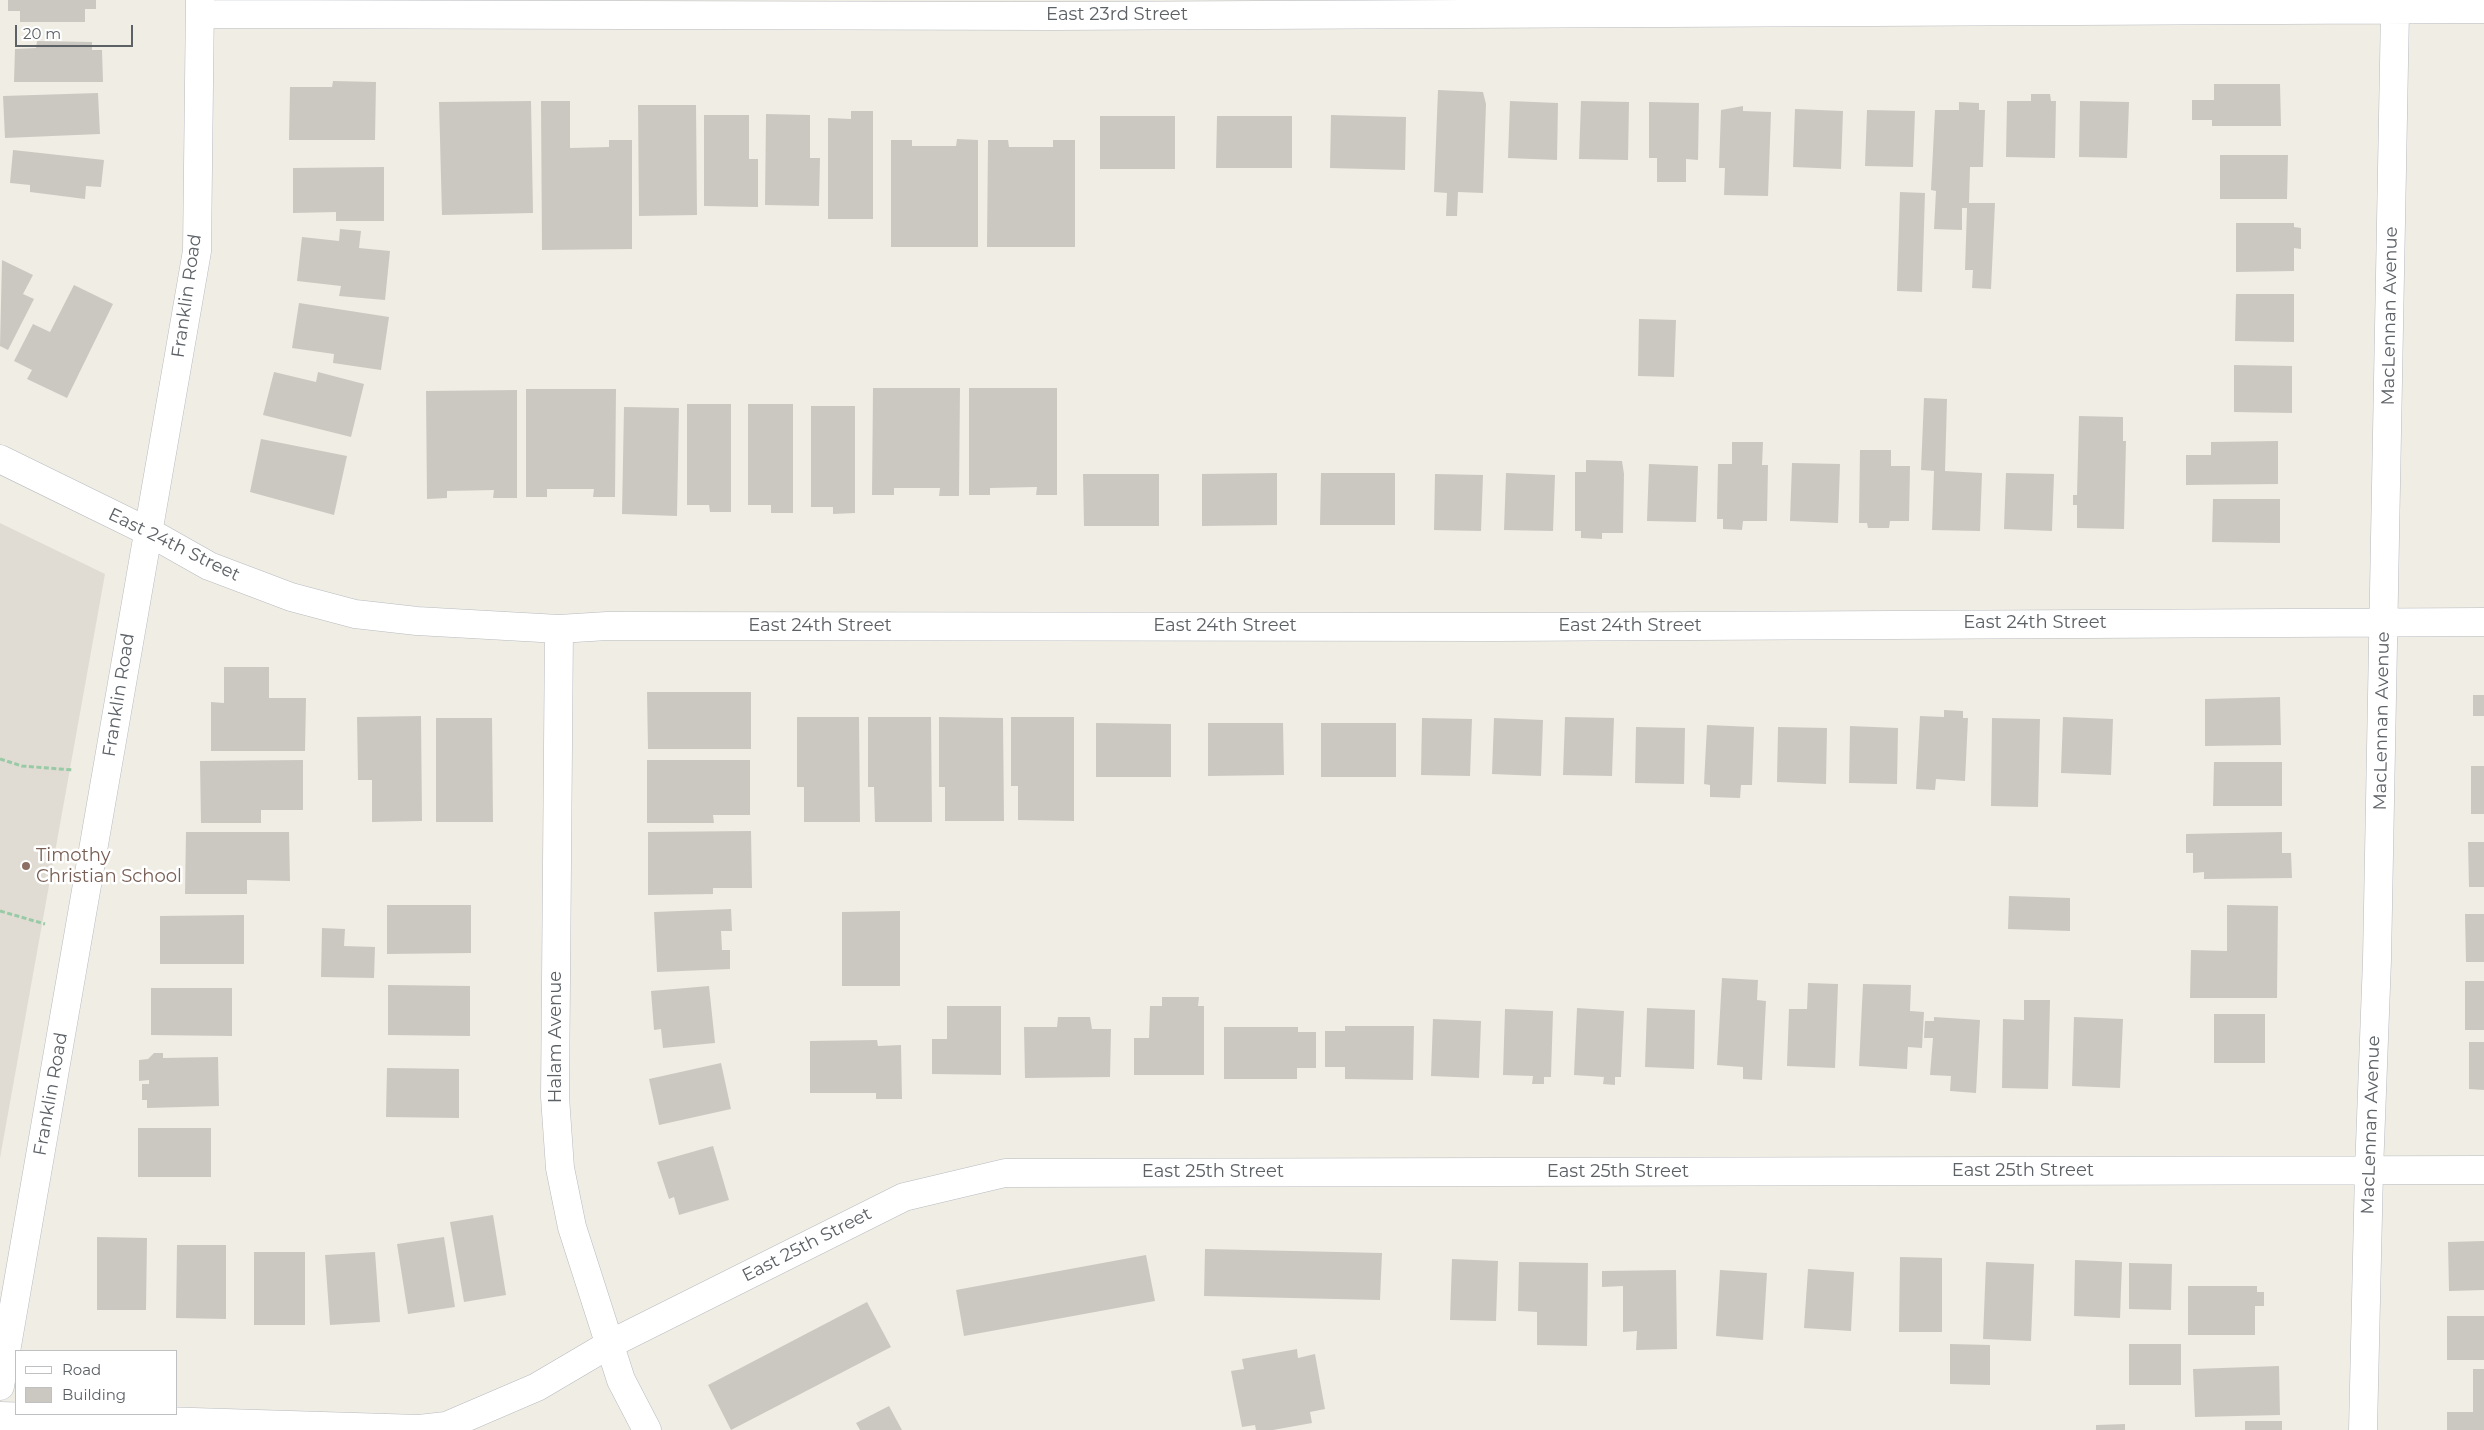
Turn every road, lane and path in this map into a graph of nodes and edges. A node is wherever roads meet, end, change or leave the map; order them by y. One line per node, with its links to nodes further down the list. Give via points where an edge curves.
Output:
1 (1979, 6): 2 (street, East 23rd Street, via 1065,16); 4 (street, East 23rd Street)
2 (200, 7): 6 (street, Franklin Road, via 197,251)
3 (2484, 9): 4 (street, East 23rd Street)
4 (2395, 11): 7 (street, MacLennan Avenue)
5 (0, 459): 6 (street, East 24th Street)
6 (147, 531): 9 (street, East 24th Street, via 209,566 291,597 355,614); 11 (street, Franklin Road)
7 (2384, 622): 8 (street, East 24th Street); 9 (street, East 24th Street, via 608,626); 15 (street, MacLennan Avenue)
8 (2484, 622)
9 (559, 629): 16 (street, Halam Avenue, via 555,1096 560,1168 572,1227)
10 (0, 760): 11 (path, via 22,766)
11 (106, 774): 13 (street, Franklin Road)
12 (0, 911): 13 (path)
13 (79, 934): 17 (street, Franklin Road)
14 (2484, 1170): 15 (street, East 25th Street)
15 (2369, 1171): 16 (street, East 25th Street, via 1004,1173 904,1197); 20 (street, MacLennan Avenue)
16 (610, 1344): 18 (street, East 25th Street, via 537,1387 446,1426 419,1429); 19 (street, Halam Avenue, via 622,1380)
17 (0, 1386)
18 (0, 1416)
19 (647, 1430)
20 (2363, 1430)

